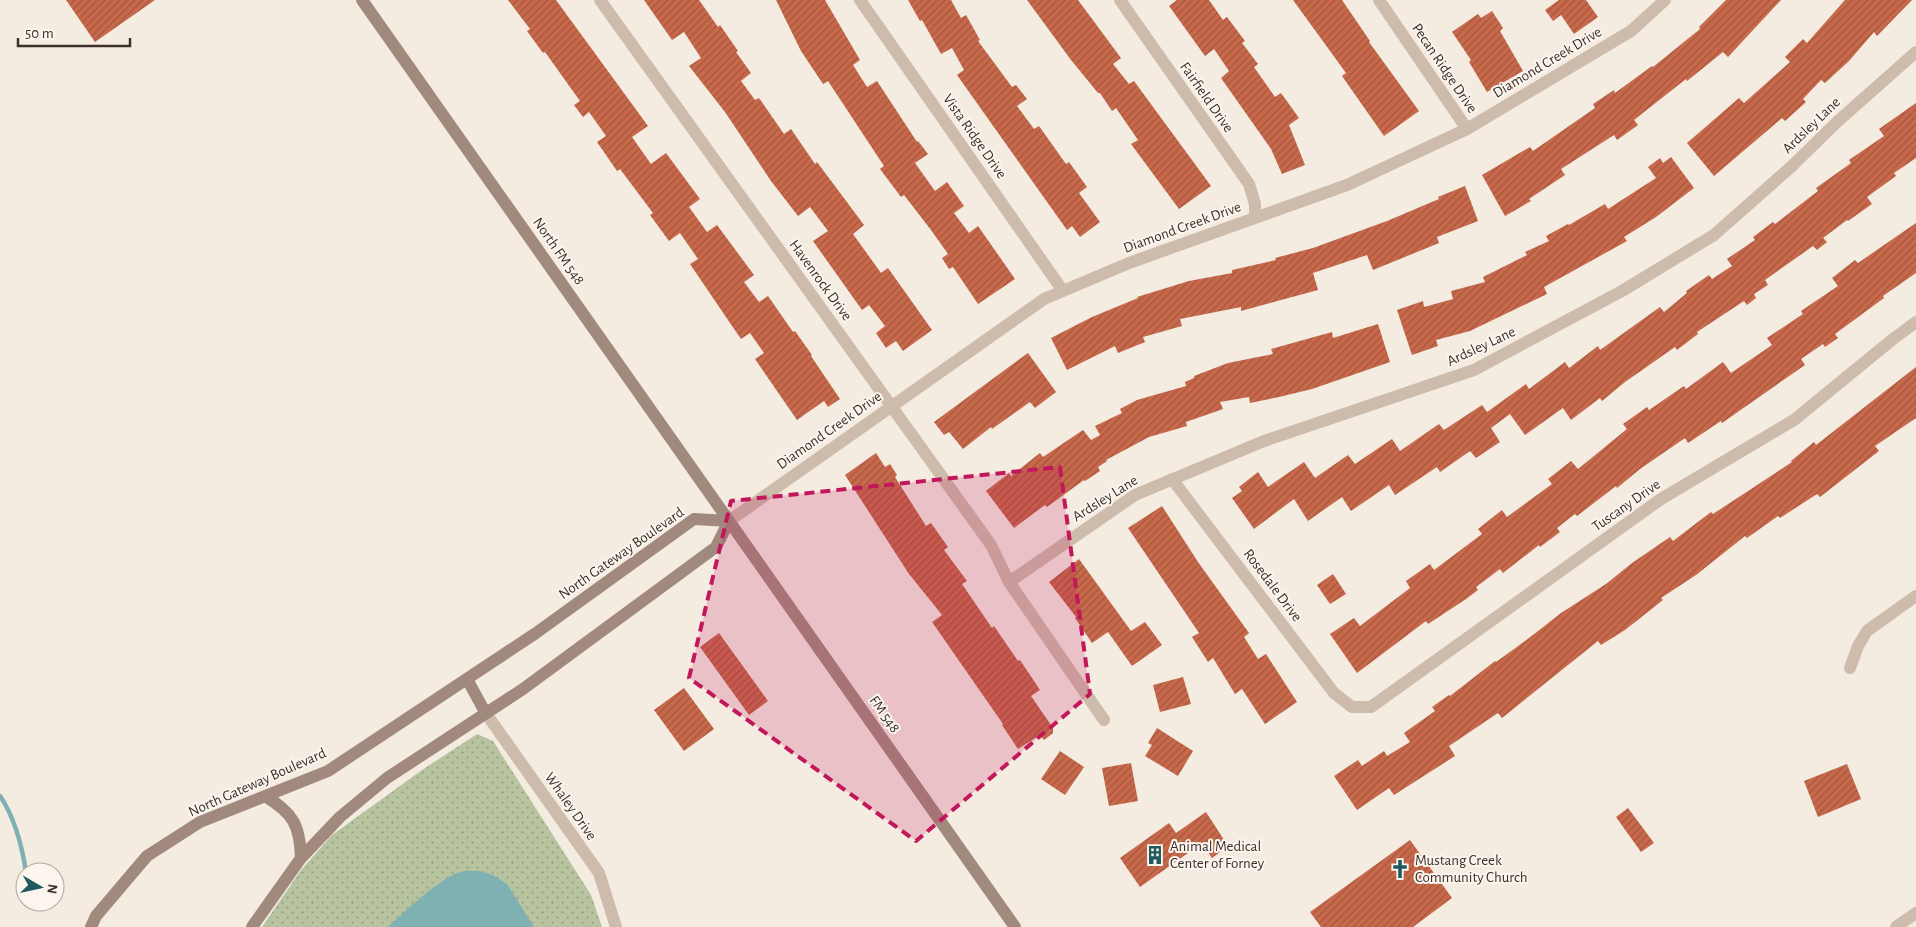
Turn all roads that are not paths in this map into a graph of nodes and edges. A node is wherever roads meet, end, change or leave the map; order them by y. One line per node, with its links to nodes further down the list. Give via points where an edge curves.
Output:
1 (362, 0): 14 (main road, North FM 548 / FM 548)
2 (600, 0): 12 (street, Havenrock Drive)
3 (860, 0): 10 (street, Vista Ridge Drive)
4 (1120, 0): 9 (street, Fairfield Drive, via 1249,184)
5 (1379, 0): 8 (street, Pecan Ridge Drive)
6 (1658, 3): 8 (street, Diamond Creek Drive, via 1631,31)
7 (1916, 52): 13 (street, Ardsley Lane, via 1714,235 1622,291 1474,370 1264,441)
8 (1467, 129): 9 (street, Diamond Creek Drive, via 1347,185)
9 (1255, 218): 10 (street, Diamond Creek Drive, via 1129,263)
10 (1063, 291): 12 (street, Diamond Creek Drive, via 1044,299)
11 (1916, 322): 19 (street, Tuscany Drive, via 1794,420 1661,500 1371,707)
12 (891, 406): 14 (street, Diamond Creek Drive); 15 (street, Havenrock Drive, via 991,545)
13 (1172, 480): 15 (street, Ardsley Lane, via 1135,495); 19 (street, Rosedale Drive, via 1334,693)
14 (729, 521): 18 (main road, North Gateway Boulevard, via 694,520); 20 (main road, via 716,547 523,689); 28 (main road, FM 548 / FM 548)
15 (1009, 582): 21 (street, Havenrock Drive)
16 (1916, 596): 17 (street, via 1867,632)
17 (1850, 668)
18 (467, 679): 20 (main road); 22 (main road, North Gateway Boulevard, via 328,771)
19 (1352, 707)
20 (485, 712): 23 (main road, via 387,778 340,817); 27 (street, Whaley Drive, via 599,873)
21 (1104, 720)
22 (264, 796): 23 (main road, via 281,806 294,820 300,838); 25 (main road, North Gateway Boulevard, via 200,822 147,856 96,916)
23 (301, 858): 26 (main road)
24 (1916, 913): 29 (street)
25 (91, 927)
26 (252, 927)
27 (616, 927)
28 (1015, 927)
29 (1896, 927)

